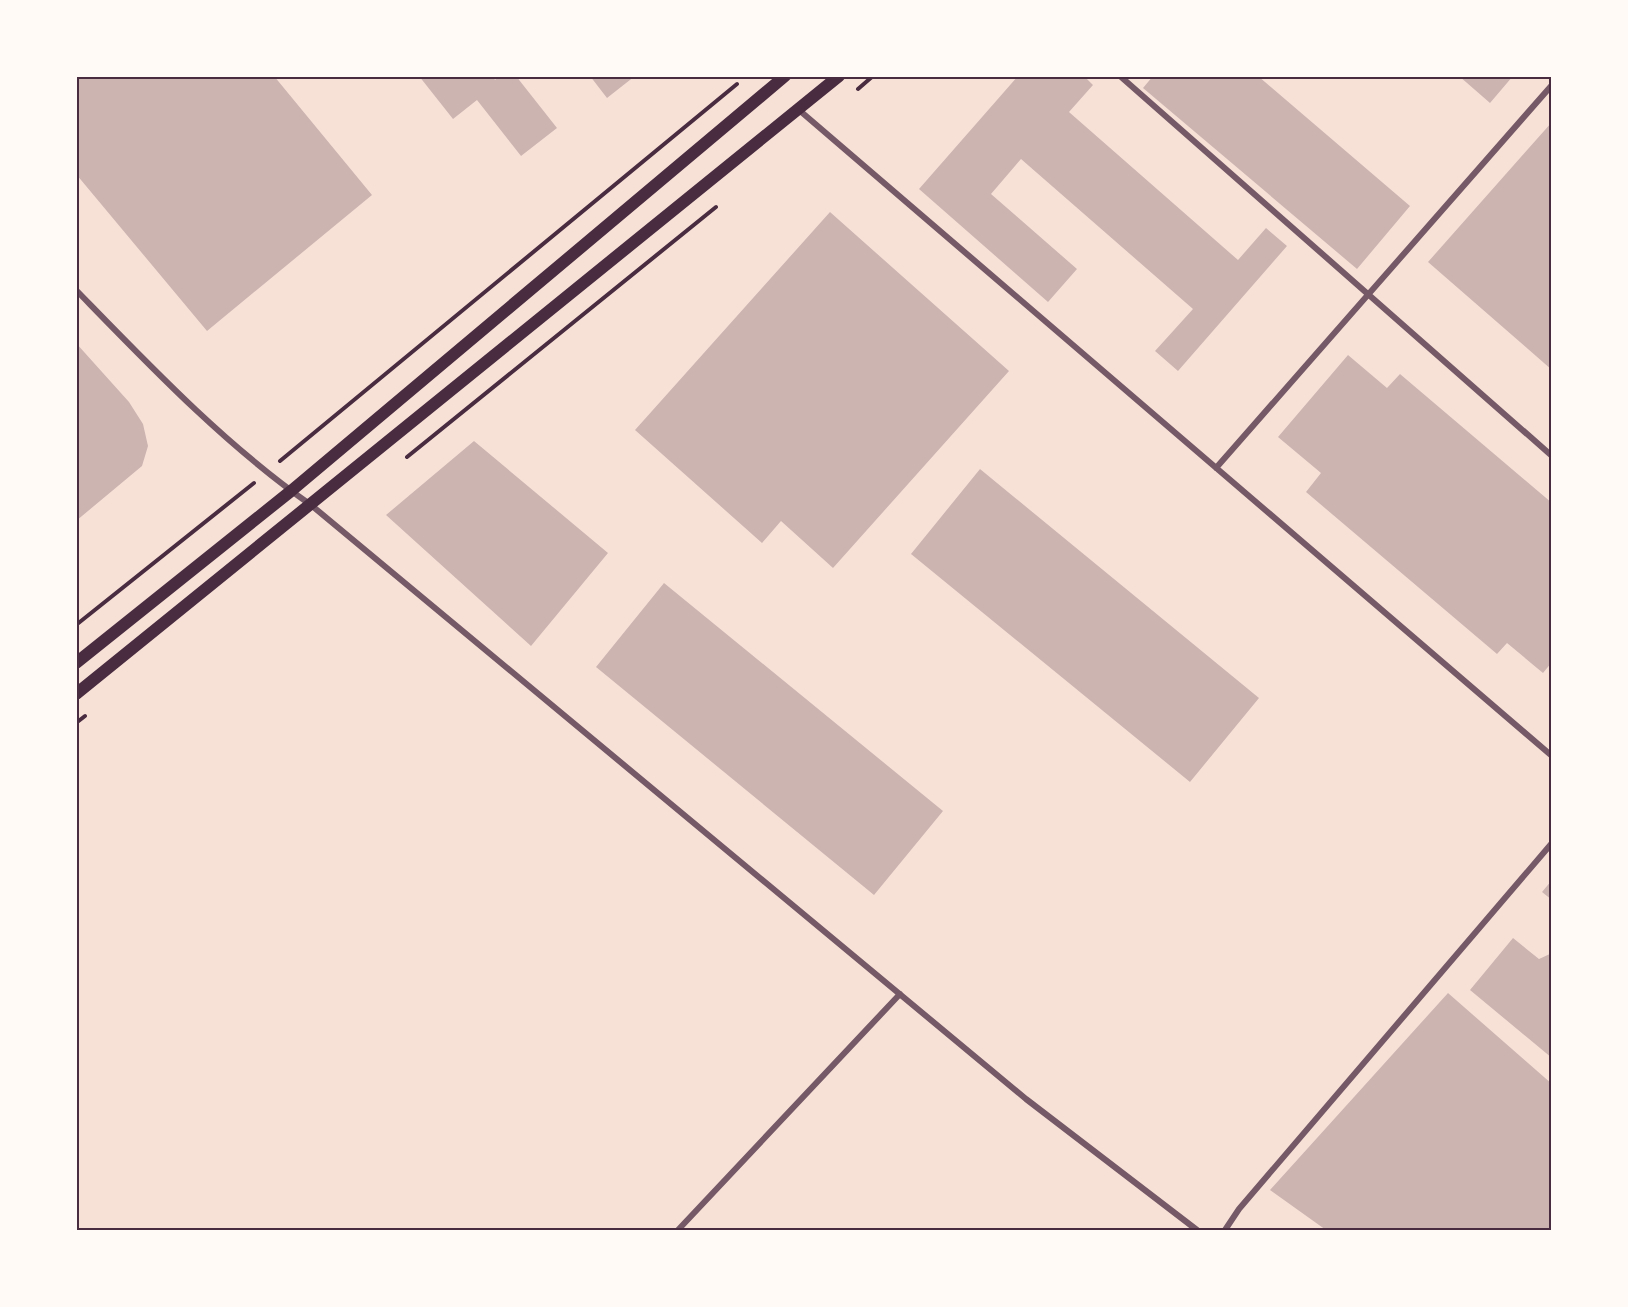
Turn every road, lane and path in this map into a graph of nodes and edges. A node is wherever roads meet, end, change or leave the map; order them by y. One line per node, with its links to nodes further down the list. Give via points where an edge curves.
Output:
1 (785, 76): 12 (main road)
2 (840, 76): 6 (main road)
3 (1120, 76): 8 (street)
4 (737, 84): 11 (path)
5 (1551, 85): 8 (street)
6 (799, 110): 10 (street); 13 (main road)
7 (76, 290): 11 (street, via 213,426)
8 (1367, 294): 9 (street); 10 (street)
9 (1551, 456)
10 (1215, 468): 17 (street)
11 (267, 472): 12 (street); 14 (path)
12 (291, 491): 13 (street); 15 (main road)
13 (311, 505): 16 (main road); 19 (street)
14 (76, 625)
15 (76, 663)
16 (76, 694)
17 (1551, 756)
18 (1551, 843): 22 (street, via 1349,1078)
19 (900, 994): 20 (street); 21 (street, via 1026,1099)
20 (678, 1230)
21 (1197, 1230)
22 (1225, 1230)

